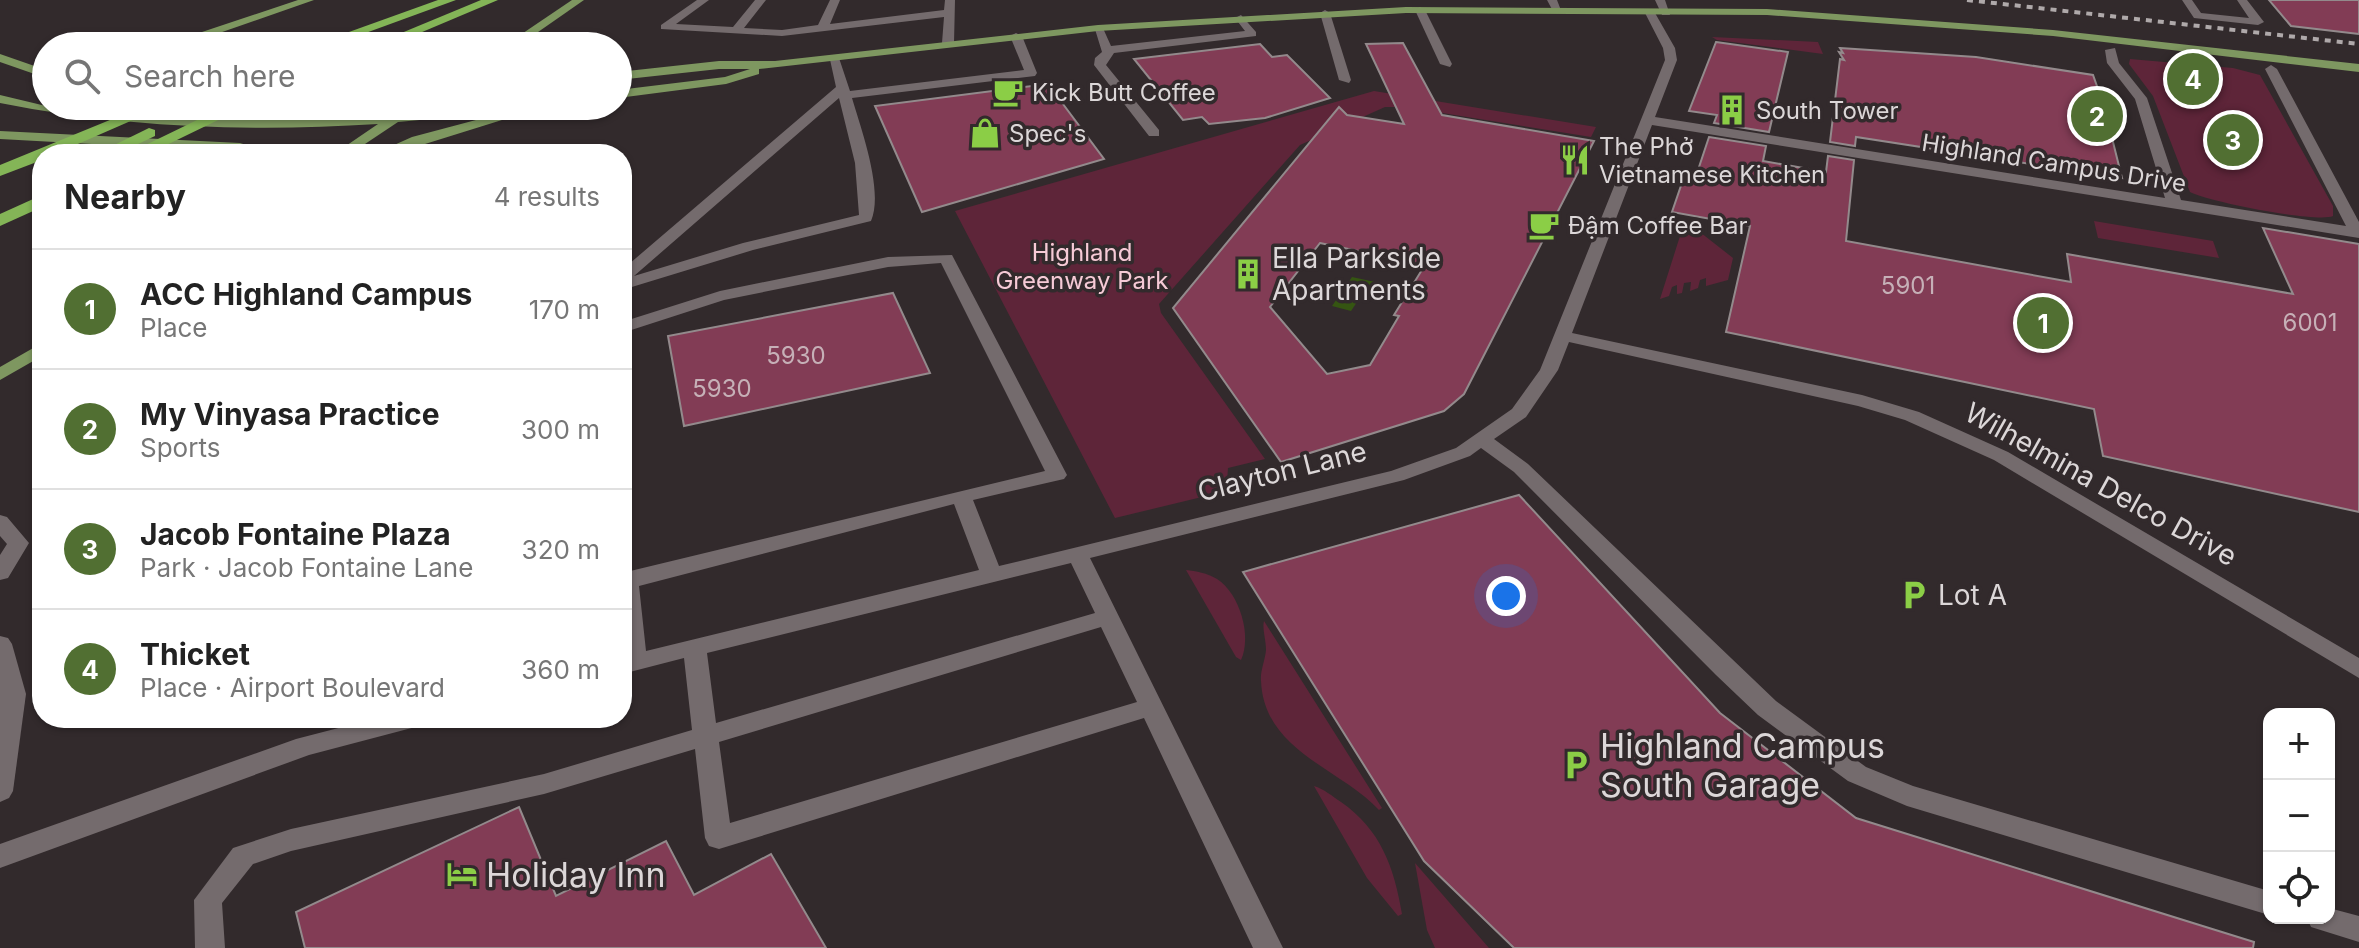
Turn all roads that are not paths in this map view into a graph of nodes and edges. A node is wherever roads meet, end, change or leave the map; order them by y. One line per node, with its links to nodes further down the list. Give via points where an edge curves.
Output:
1 (309, 0): 22 (main road)
2 (450, 0): 23 (highway)
3 (463, 0): 24 (highway)
4 (492, 0): 25 (highway)
5 (579, 0): 21 (main road)
6 (704, 0): 26 (street, via 665,27)
7 (761, 0): 26 (street)
8 (835, 0): 20 (street)
9 (2187, 0): 10 (street, via 2198,16 2258,22)
10 (2242, 0)
11 (1403, 5): 15 (main road); 16 (main road)
12 (1555, 5): 14 (main road); 15 (main road)
13 (950, 6): 20 (street); 28 (street)
14 (1659, 9): 17 (main road); 58 (street, Clayton Lane, via 1671,60)
15 (1420, 10): 34 (street)
16 (1325, 13): 18 (main road); 43 (street)
17 (1683, 14): 29 (main road, via 1713,10 1850,17); 31 (main road)
18 (1241, 18): 19 (main road); 30 (street, via 1252,34)
19 (1098, 28): 27 (main road); 30 (street)
20 (822, 29): 26 (street)
21 (534, 31)
22 (209, 32)
23 (357, 32)
24 (384, 32)
25 (412, 32)
26 (735, 32)
27 (1016, 36): 28 (main road); 44 (street, via 1031,73)
28 (948, 43): 33 (main road)
29 (2159, 45): 31 (main road); 38 (main road)
30 (1107, 50): 59 (street, via 1100,65)
31 (2111, 50): 39 (main road); 72 (street, via 2113,63 2141,98)
32 (0, 58): 37 (main road)
33 (833, 58): 36 (main road); 44 (street)
34 (1446, 64)
35 (32, 65): 37 (main road)
36 (775, 65): 41 (main road); 45 (main road, via 726,80)
37 (24, 67): 40 (main road)
38 (2359, 68)
39 (2271, 69): 42 (main road); 74 (street)
40 (32, 70)
41 (632, 74)
42 (2359, 79)
43 (1345, 80)
44 (844, 91): 75 (street); 76 (street, via 869,209 866,218 748,246)
45 (632, 92)
46 (32, 96): 48 (main road)
47 (0, 99): 48 (main road)
48 (15, 102): 49 (main road); 50 (main road)
49 (32, 105)
50 (0, 108)
51 (123, 120): 61 (highway)
52 (152, 120): 55 (main road)
53 (178, 120): 62 (highway)
54 (209, 120): 63 (highway)
55 (342, 120)
56 (392, 120): 65 (main road)
57 (490, 120): 66 (main road)
58 (1647, 120): 72 (street, Highland Campus Drive); 78 (street, Clayton Lane)
59 (1154, 133)
60 (0, 135): 64 (main road)
61 (65, 144)
62 (126, 144)
63 (157, 144)
64 (180, 144)
65 (356, 144)
66 (407, 144)
67 (32, 158): 68 (highway)
68 (0, 171)
69 (32, 190): 70 (highway)
70 (0, 205)
71 (32, 205): 73 (highway)
72 (2175, 205): 74 (street, Highland Campus Drive)
73 (0, 221)
74 (2358, 233)
75 (632, 270)
76 (632, 282)
77 (632, 325): 82 (street, via 720,296 888,262 946,258 1057,475)
78 (1563, 336): 81 (street, Clayton Lane, via 1549,370 1519,413); 92 (street, Wilhelmina Delco Drive, via 1912,416 2001,456)
79 (32, 354): 80 (main road)
80 (0, 375)
81 (1480, 440): 84 (street, Clayton Lane, via 1463,452 1397,476); 98 (street, via 1521,468 1767,708 1857,774 1907,795)
82 (961, 496): 86 (street); 87 (street)
83 (0, 522): 85 (street, via 18,543)
84 (1077, 553): 86 (street, Clayton Lane); 88 (street)
85 (0, 573)
86 (991, 573): 90 (street, Clayton Lane)
87 (632, 579)
88 (1108, 617): 93 (street); 95 (street)
89 (0, 644): 96 (street, via 14,694)
90 (694, 647): 91 (street, Clayton Lane); 95 (street)
91 (632, 663)
92 (2359, 669)
93 (1150, 707): 95 (street, via 719,838); 102 (street)
94 (375, 728): 97 (street, via 305,746)
95 (705, 736): 101 (street, via 544,784 291,840 243,856 208,900)
96 (0, 791)
97 (0, 856)
98 (2263, 901)
99 (2335, 922): 100 (street)
100 (2359, 929)
101 (210, 948)
102 (1268, 948)

